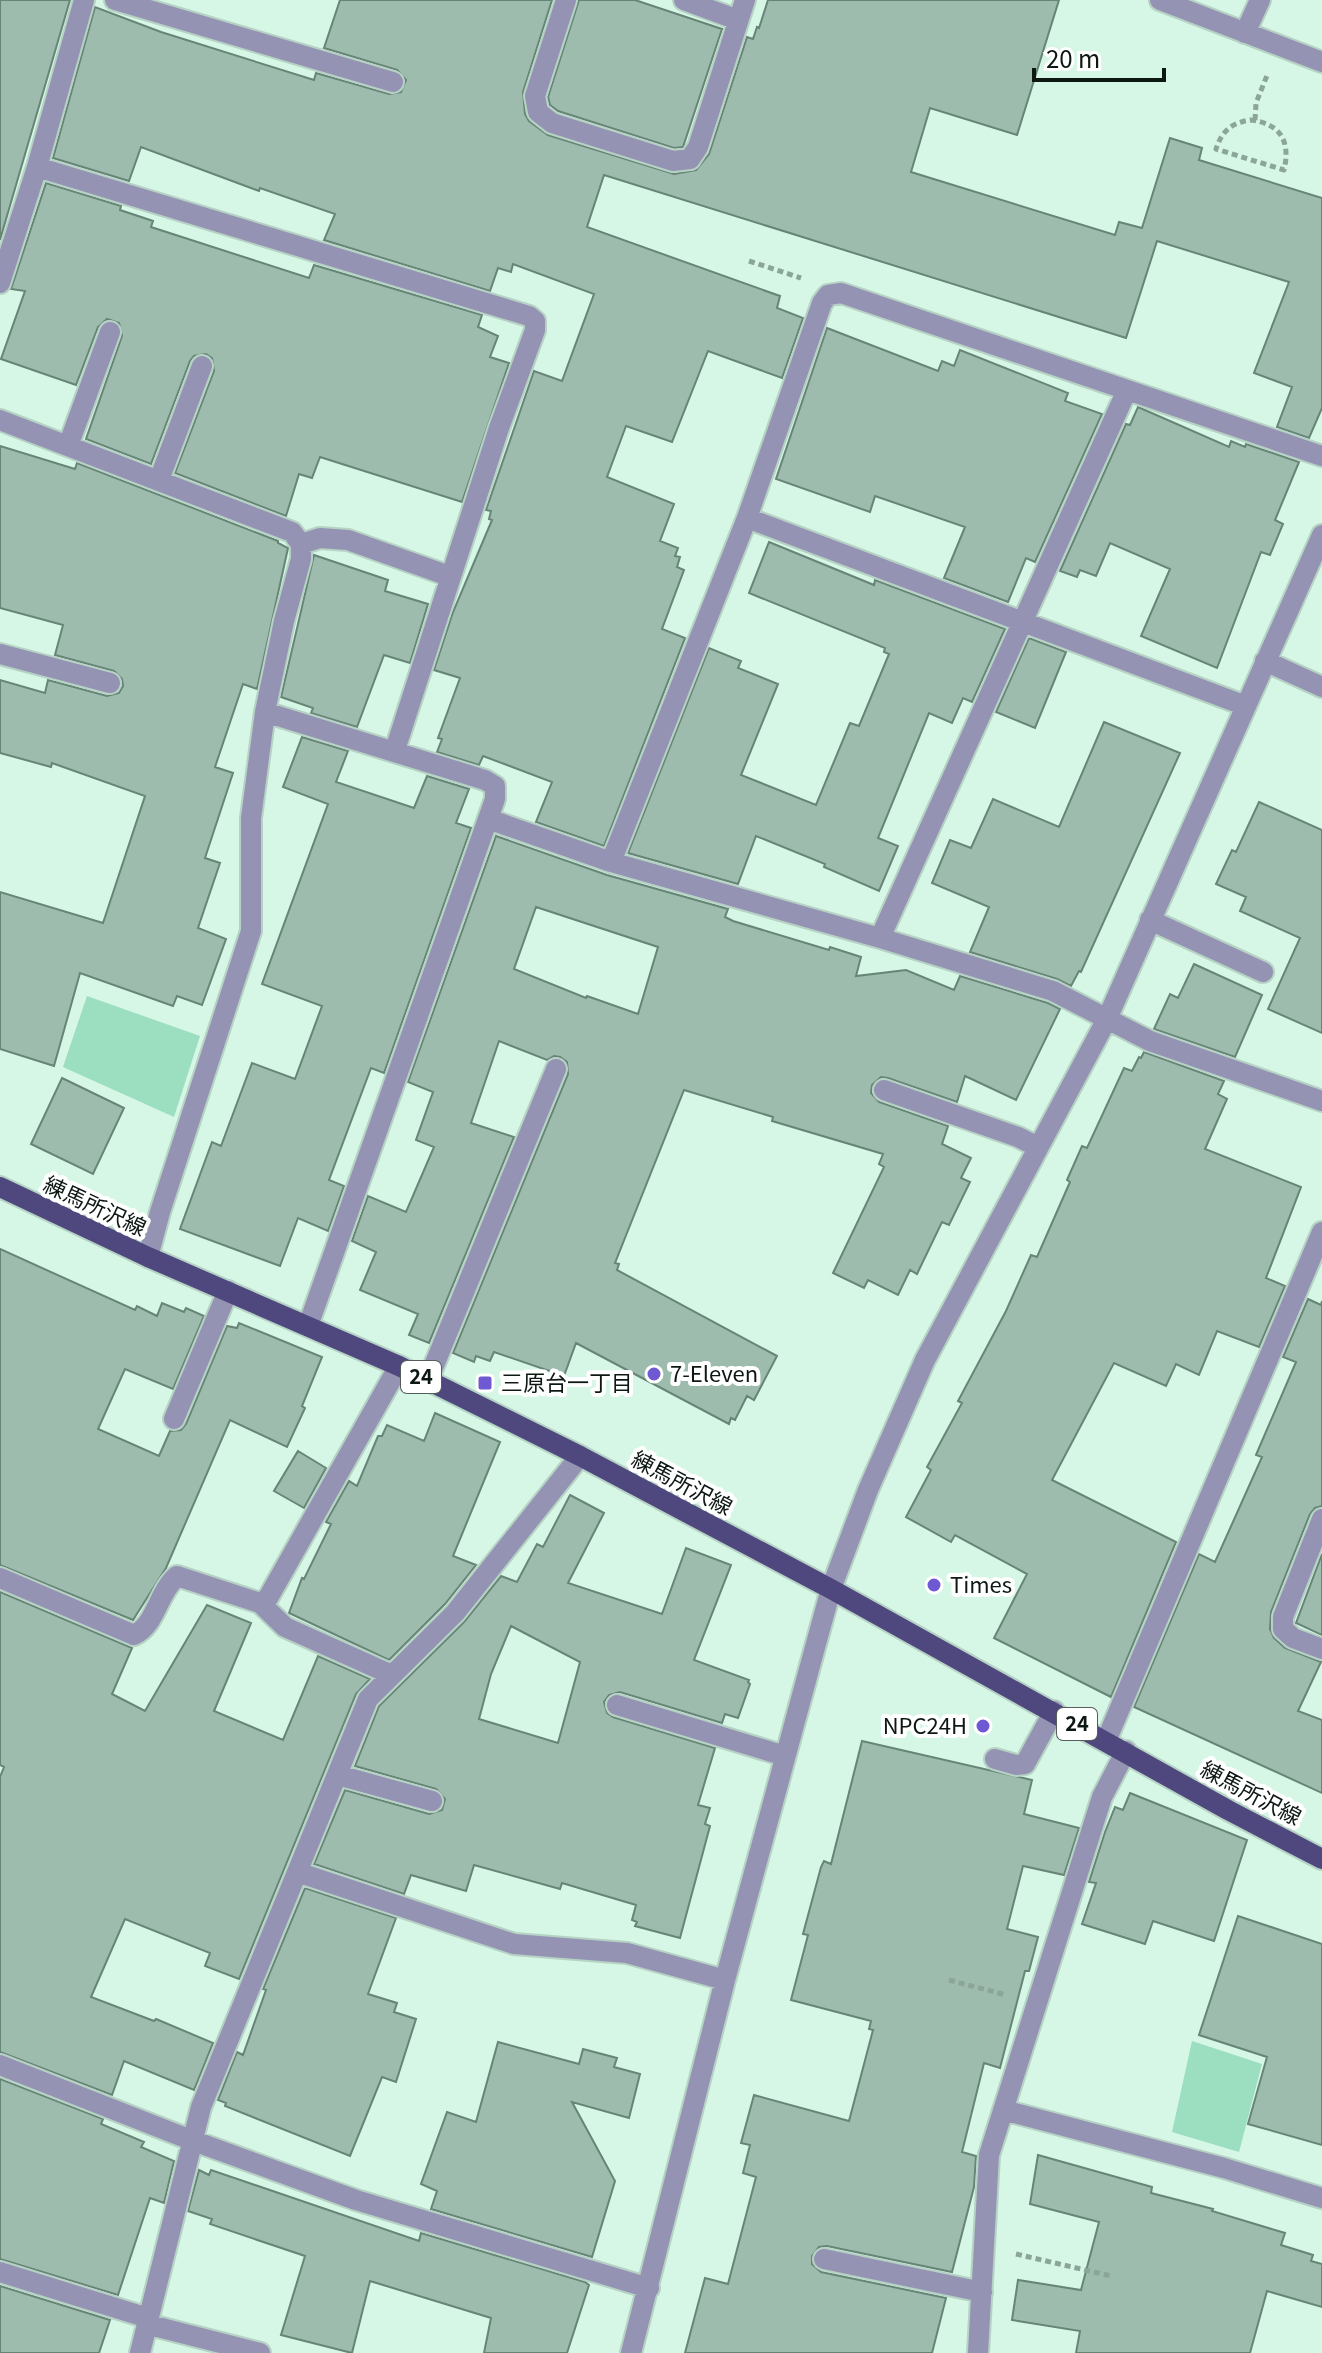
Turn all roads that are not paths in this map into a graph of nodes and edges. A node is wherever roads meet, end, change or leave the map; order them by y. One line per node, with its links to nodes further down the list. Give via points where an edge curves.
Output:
1 (84, 0): 11 (street)
2 (115, 0): 10 (street)
3 (566, 0): 7 (street, via 535,96 538,112 552,123 673,161 690,159 698,147)
4 (684, 0): 7 (street)
5 (1160, 0): 8 (street)
6 (1260, 0): 8 (street)
7 (741, 10)
8 (1245, 33): 9 (street)
9 (1322, 62)
10 (393, 82)
11 (37, 167): 12 (street); 23 (street, via 535,321)
12 (0, 283)
13 (110, 332): 17 (street)
14 (202, 366): 19 (street)
15 (1127, 390): 18 (street); 20 (street, via 841,293 828,295); 24 (street)
16 (0, 420): 17 (street)
17 (68, 446): 19 (street)
18 (1322, 456)
19 (159, 480): 22 (street, via 292,532)
20 (747, 518): 24 (street); 33 (street)
21 (1322, 535): 26 (street)
22 (301, 544): 23 (street, via 320,538 348,540); 30 (street)
23 (449, 576): 31 (street)
24 (1022, 621): 29 (street); 35 (street)
25 (0, 654): 27 (street)
26 (1265, 661): 28 (street); 29 (street)
27 (110, 683)
28 (1322, 687)
29 (1246, 706): 34 (street)
30 (265, 712): 31 (street); 44 (street, via 251,818 251,931)
31 (395, 750): 32 (street, via 495,786)
32 (488, 819): 33 (street); 46 (street)
33 (611, 862): 35 (street)
34 (1150, 920): 36 (street); 37 (street)
35 (880, 938): 37 (street, via 1053,991)
36 (1263, 972)
37 (1107, 1019): 40 (street, via 1150,1041); 41 (street)
38 (556, 1069): 48 (street)
39 (884, 1090): 41 (street)
40 (1322, 1101)
41 (1038, 1147): 53 (street, via 925,1360)
42 (1, 1191): 44 (main road, 練馬所沢線 / 24)
43 (1322, 1232): 59 (street)
44 (148, 1257): 45 (main road, 練馬所沢線 / 24)
45 (228, 1291): 46 (main road, 練馬所沢線 / 24); 49 (street)
46 (308, 1326): 47 (main road, 練馬所沢線 / 24)
47 (399, 1366): 48 (main road, 練馬所沢線 / 24); 54 (street, via 268,1598)
48 (428, 1380): 50 (main road, 練馬所沢線 / 24)
49 (174, 1419)
50 (580, 1456): 53 (main road, 練馬所沢線 / 24); 56 (street, via 455,1613)
51 (1322, 1519): 55 (street, via 1283,1617 1283,1629 1293,1638)
52 (0, 1578): 54 (street, via 134,1635 143,1631 177,1576)
53 (831, 1589): 58 (main road, 練馬所沢線 / 24); 61 (street)
54 (260, 1603): 56 (street, via 285,1627)
55 (1322, 1649)
56 (392, 1675): 63 (street, via 368,1699)
57 (617, 1705): 61 (street)
58 (1054, 1711): 59 (main road, 練馬所沢線 / 24); 62 (street, via 1025,1764)
59 (1106, 1741): 60 (main road, 練馬所沢線 / 24)
60 (1126, 1751): 65 (main road, 練馬所沢線 / 24); 69 (street, via 1102,1797)
61 (785, 1756): 67 (street)
62 (995, 1759)
63 (338, 1775): 64 (street); 66 (street)
64 (432, 1801)
65 (1322, 1859)
66 (297, 1872): 67 (street, via 514,1944 627,1953); 70 (street)
67 (725, 1980): 74 (street)
68 (0, 2065): 70 (street)
69 (1003, 2110): 71 (street); 75 (street, via 989,2155)
70 (191, 2140): 74 (street, via 356,2200); 76 (street)
71 (1322, 2198)
72 (824, 2259): 75 (street)
73 (0, 2272): 76 (street)
74 (649, 2288): 79 (street)
75 (982, 2292): 80 (street)
76 (147, 2321): 77 (street); 78 (street)
77 (140, 2353)
78 (260, 2353)
79 (631, 2353)
80 (978, 2353)

